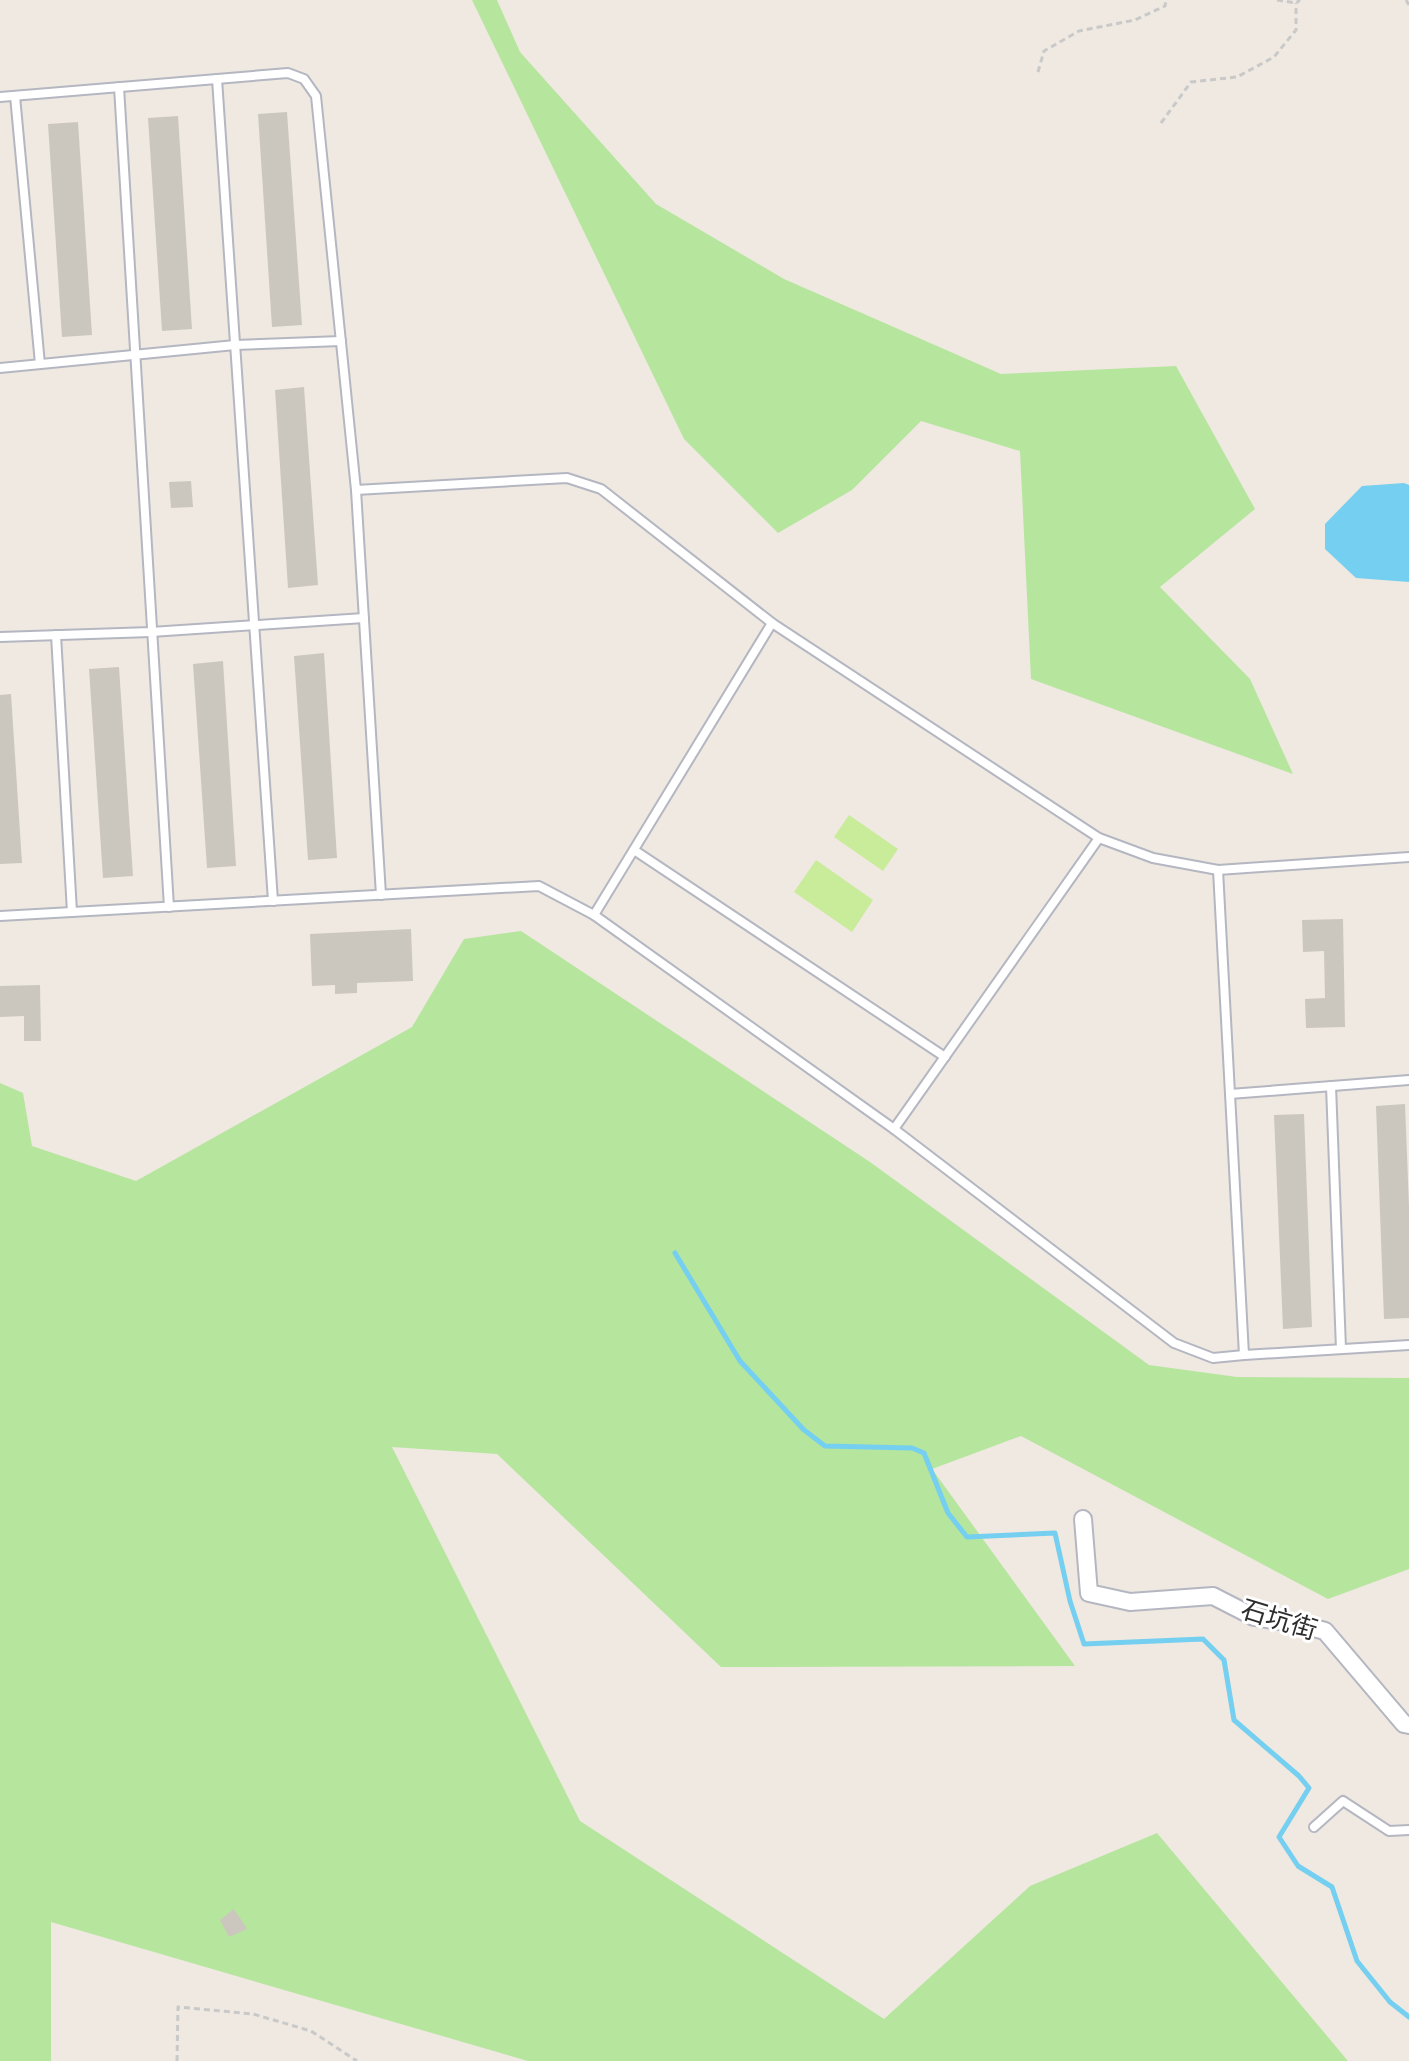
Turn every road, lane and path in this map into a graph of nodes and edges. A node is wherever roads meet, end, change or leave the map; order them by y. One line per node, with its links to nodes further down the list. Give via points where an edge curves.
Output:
1 (1166, 0): 6 (path, via 1165,6 1135,20 1079,31 1044,51)
2 (1277, 0): 4 (path)
3 (1406, 0): 5 (path)
4 (1298, 1): 11 (path, via 1296,30 1274,57 1237,77 1191,82)
5 (1409, 5)
6 (1038, 72)
7 (217, 79): 8 (lane); 12 (lane, via 288,73 304,79 316,96); 13 (lane)
8 (119, 87): 9 (lane); 14 (lane)
9 (15, 96): 10 (lane); 15 (lane)
10 (0, 97)
11 (1161, 123)
12 (341, 341): 13 (lane); 17 (lane)
13 (235, 345): 14 (lane); 20 (lane)
14 (134, 355): 15 (lane); 21 (lane)
15 (40, 364): 16 (lane)
16 (0, 368)
17 (356, 490): 18 (lane); 19 (lane, via 567,478 601,489)
18 (364, 618): 20 (lane); 28 (lane)
19 (772, 623): 24 (lane); 25 (lane)
20 (254, 624): 21 (lane); 29 (lane)
21 (151, 632): 22 (lane); 30 (lane)
22 (56, 635): 23 (lane); 31 (lane)
23 (0, 637)
24 (1099, 838): 27 (lane, via 1153,858); 34 (lane)
25 (634, 850): 32 (lane); 34 (lane)
26 (1409, 857): 27 (lane)
27 (1218, 870): 37 (lane)
28 (381, 895): 29 (lane); 32 (lane, via 539,886)
29 (273, 901): 30 (lane)
30 (169, 907): 31 (lane)
31 (72, 912): 33 (lane)
32 (594, 915): 38 (lane)
33 (0, 916)
34 (945, 1057): 38 (lane)
35 (1409, 1080): 36 (lane)
36 (1331, 1086): 37 (lane); 40 (lane)
37 (1230, 1094): 41 (lane)
38 (894, 1129): 41 (lane, via 1174,1343 1213,1358)
39 (1409, 1345): 40 (lane)
40 (1341, 1349): 41 (lane)
41 (1244, 1355)
42 (1083, 1519): 43 (street, 石坑街, via 1089,1593 1130,1602 1213,1596 1254,1617 1325,1631)
43 (1409, 1725)
44 (1314, 1827): 45 (lane, via 1343,1801 1389,1831)
45 (1409, 1830)
46 (177, 2061): 47 (path, via 178,2007 253,2014 297,2026)
47 (357, 2061)

